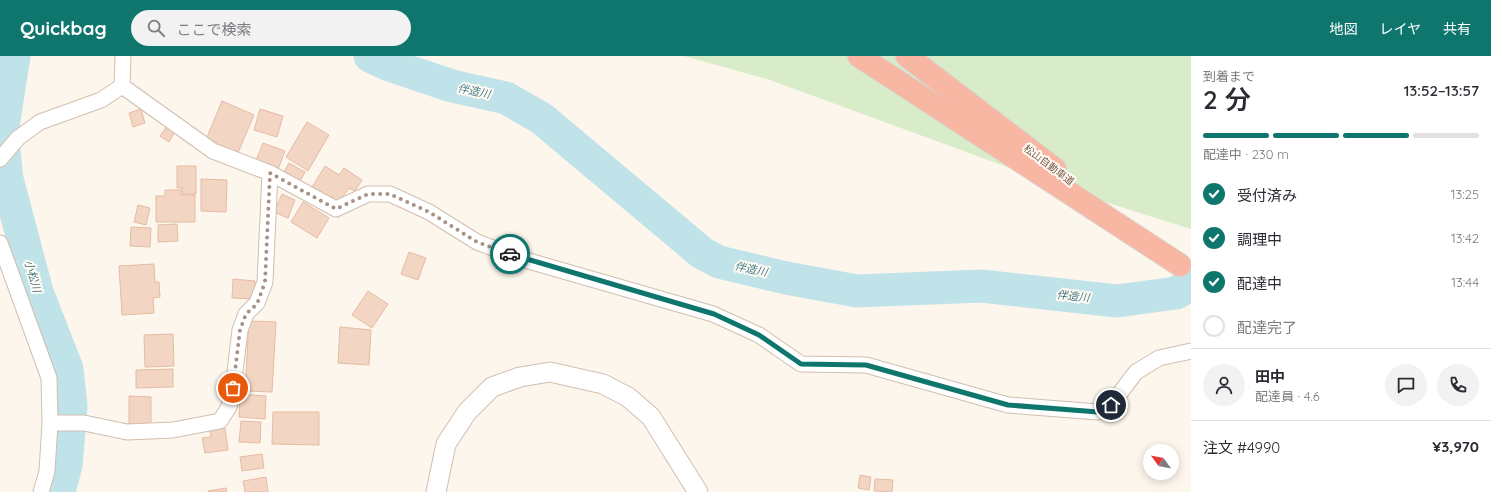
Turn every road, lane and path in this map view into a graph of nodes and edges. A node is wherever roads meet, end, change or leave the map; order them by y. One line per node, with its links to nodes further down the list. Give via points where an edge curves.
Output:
1 (123, 56): 4 (street)
2 (859, 56): 5 (highway)
3 (907, 56): 5 (highway, 松山自動車道)
4 (122, 86): 6 (street, via 101,100 40,122 18,138); 7 (street, via 213,151)
5 (1018, 151): 9 (highway)
6 (0, 159)
7 (270, 173): 10 (street, via 336,209 368,194 390,194 429,212 477,242 522,259 714,314 759,335 801,364 866,365 1008,405 1098,412 1111,405 1136,372 1159,358); 11 (street, via 265,282 257,304 246,314 240,330 229,407 220,420 173,430 127,432 84,423)
8 (0, 243): 11 (street, via 49,378)
9 (1185, 269)
10 (1191, 352)
11 (55, 423): 12 (street)
12 (41, 492)
13 (436, 492): 14 (street, via 446,444 467,412 492,387 520,377 550,372 603,384 628,397 651,417)
14 (698, 492)

